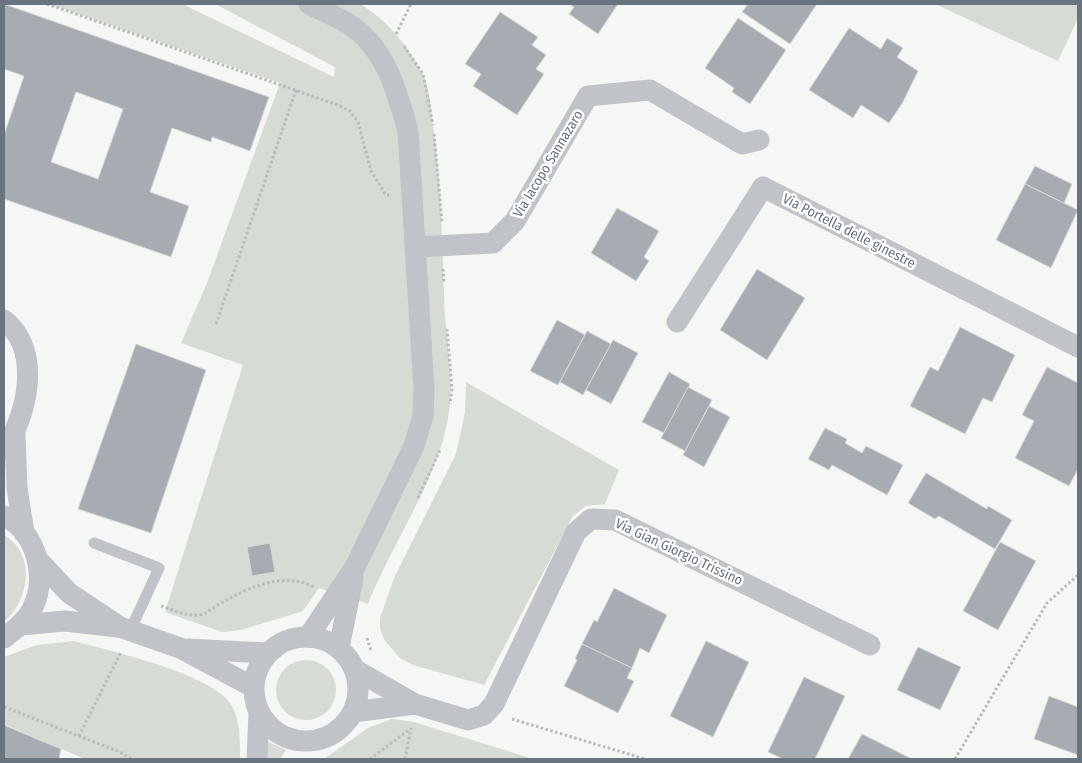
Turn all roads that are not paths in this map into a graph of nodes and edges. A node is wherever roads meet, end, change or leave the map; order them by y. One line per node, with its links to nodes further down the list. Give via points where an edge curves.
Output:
1 (309, 4): 3 (street, via 348,24 368,41 388,69 408,132)
2 (759, 140): 3 (street, Via Iacopo Sannazaro, via 742,144 650,90 588,96 515,221 493,243)
3 (416, 248): 12 (street, via 423,416 414,446)
4 (4, 320): 7 (street, via 17,336 28,371 25,397)
5 (677, 322): 6 (street, Via Portella delle ginestre, via 763,187)
6 (1078, 347)
7 (9, 441): 9 (street)
8 (4, 516): 9 (street)
9 (24, 533): 11 (street)
10 (94, 543): 14 (lane, via 159,568)
11 (38, 559): 13 (street, via 38,594); 14 (street, via 69,593)
12 (355, 567): 15 (street); 19 (street)
13 (21, 625): 14 (street, via 65,621); 16 (street)
14 (125, 629): 18 (street)
15 (308, 637): 19 (street, via 324,640); 20 (street, via 293,638)
16 (4, 638)
17 (870, 645): 23 (street, Via Gian Giorgio Trissino, via 615,520 591,519 576,532 494,704 484,715 468,720)
18 (180, 648): 20 (street); 22 (street)
19 (339, 648): 21 (street)
20 (268, 653): 22 (street, via 255,675)
21 (354, 669): 23 (street, Via Gian Giorgio Trissino); 24 (street, via 358,698)
22 (253, 687): 25 (street)
23 (415, 704): 24 (street, Via Gian Giorgio Trissino)
24 (353, 712): 26 (street, via 332,735)
25 (259, 713): 26 (street, via 278,734); 27 (street)
26 (306, 742): 28 (street)
27 (257, 759)
28 (292, 759)

